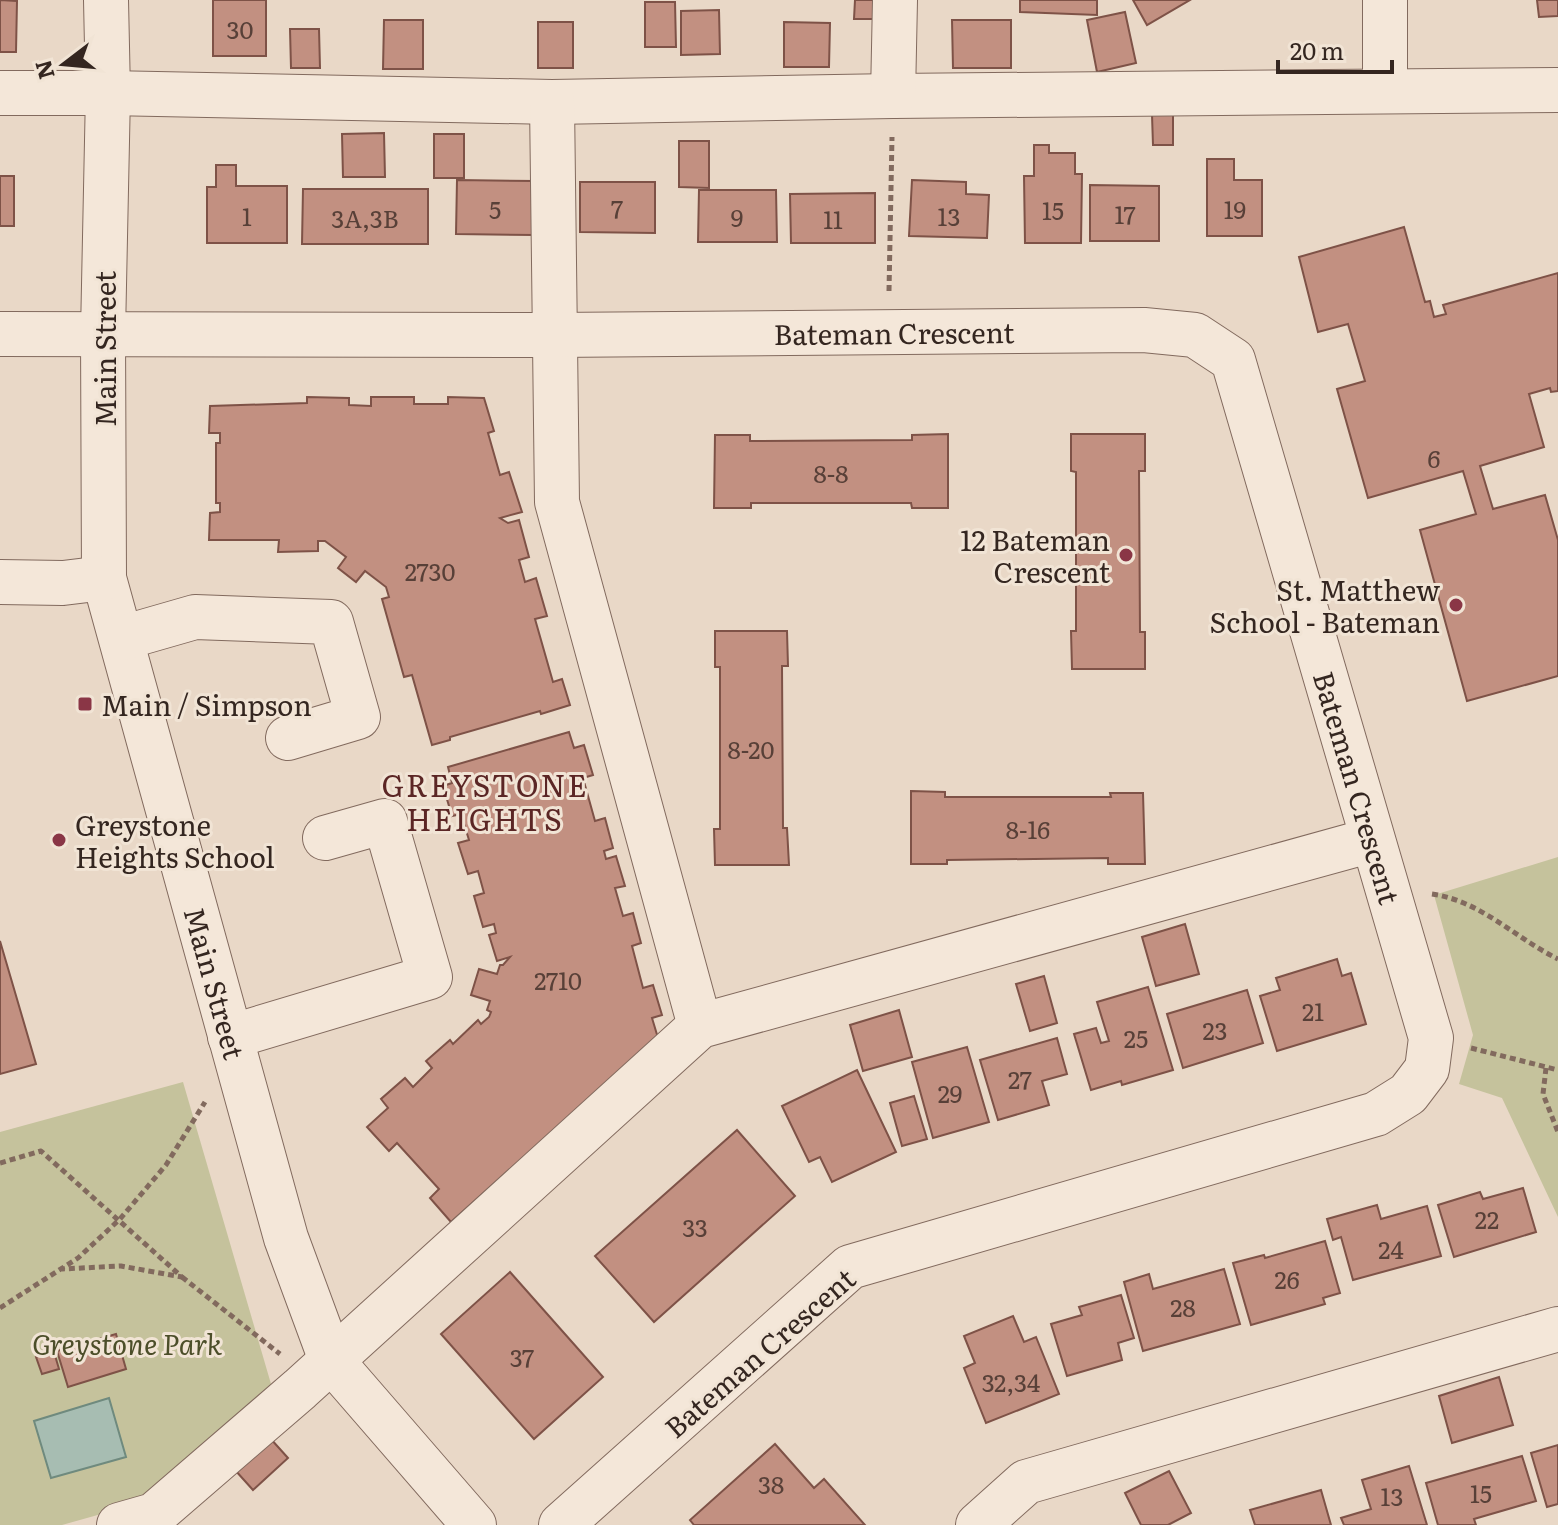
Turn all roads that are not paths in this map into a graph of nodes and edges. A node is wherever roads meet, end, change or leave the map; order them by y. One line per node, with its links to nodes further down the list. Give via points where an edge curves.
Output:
1 (106, 0): 7 (street, Main Street)
2 (895, 0): 8 (street)
3 (1385, 0): 5 (street)
4 (1558, 90): 5 (street)
5 (1385, 91): 8 (street)
6 (0, 93): 7 (street)
7 (108, 93): 9 (street); 10 (street, Main Street)
8 (893, 96): 9 (street)
9 (552, 102): 12 (street)
10 (103, 333): 11 (street, Bateman Crescent); 12 (street, Bateman Crescent); 13 (street, Main Street)
11 (0, 334)
12 (553, 335): 18 (street, Bateman Crescent, via 1144,330 1195,335 1233,360); 19 (street, via 557,502)
13 (104, 578): 14 (street); 15 (street, Main Street)
14 (0, 582)
15 (122, 638): 16 (street, via 195,617 331,622 358,717); 20 (street, Main Street)
16 (288, 738)
17 (325, 838): 20 (street, via 385,821 430,977)
18 (1372, 840): 19 (street); 25 (street, Bateman Crescent, via 1431,1038 1427,1069 1408,1094 1376,1114 850,1267)
19 (700, 1026): 22 (street)
20 (230, 1037): 22 (street, Main Street, via 286,1238)
21 (1558, 1329): 26 (street, via 1026,1482)
22 (316, 1374): 23 (street, via 154,1515); 24 (street, Main Street)
23 (119, 1525)
24 (474, 1525)
25 (561, 1525)
26 (978, 1525)

